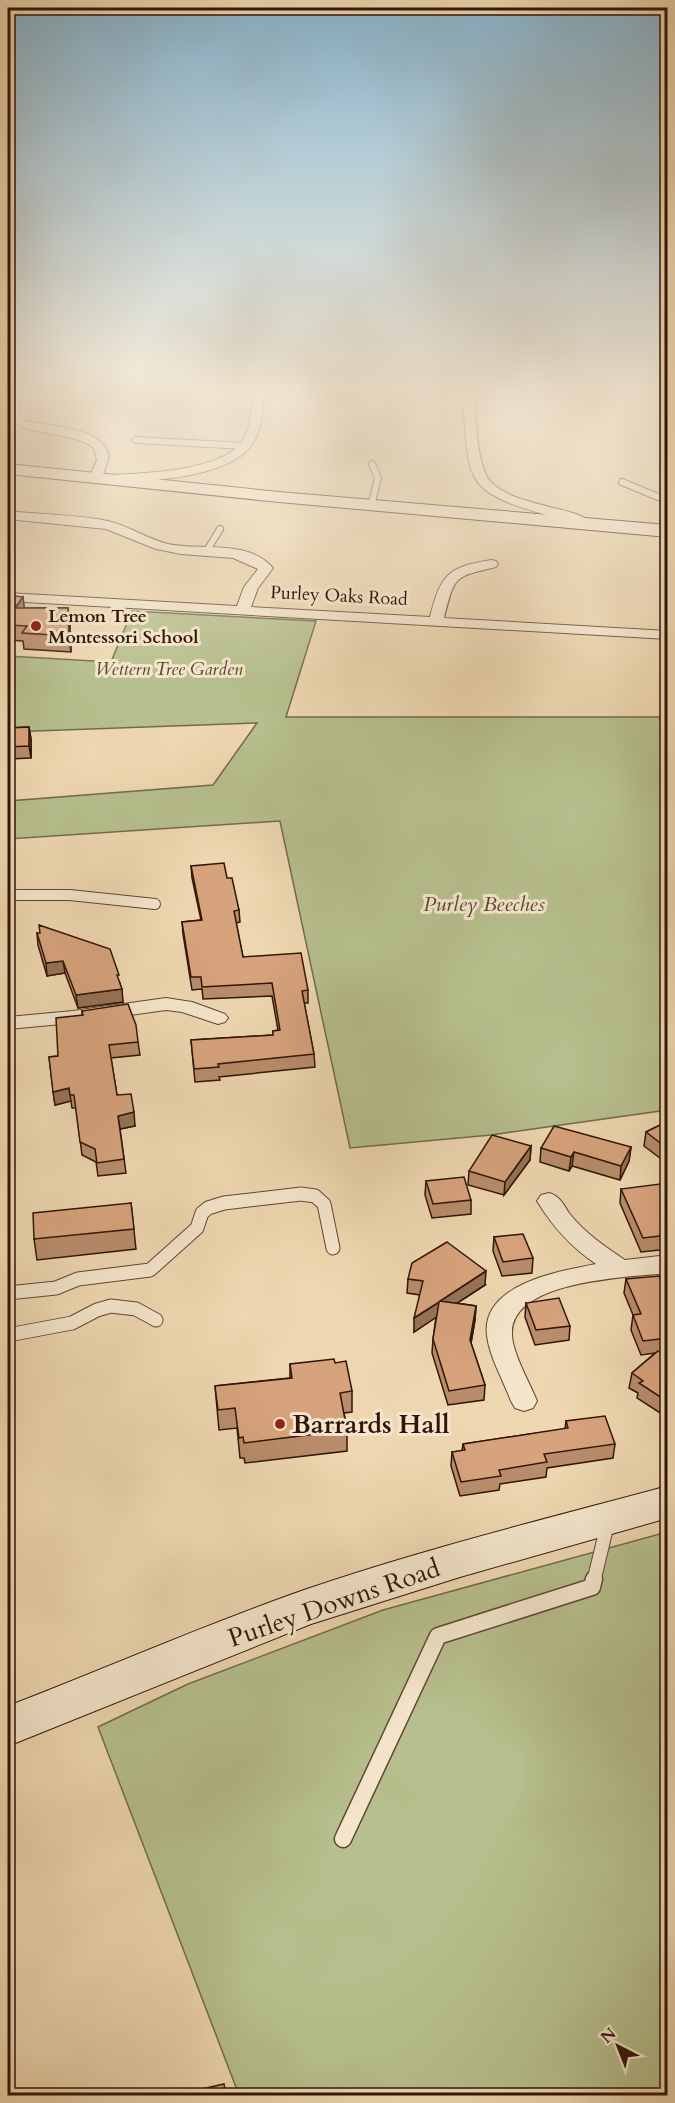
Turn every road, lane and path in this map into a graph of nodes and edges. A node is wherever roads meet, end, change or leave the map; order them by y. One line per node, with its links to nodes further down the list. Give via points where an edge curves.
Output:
1 (171, 487): 6 (main road)
2 (376, 487): 6 (lane)
3 (490, 487): 8 (street)
4 (634, 487): 5 (lane)
5 (668, 498)
6 (371, 506): 8 (main road)
7 (8, 515): 11 (street, via 107,525 153,544)
8 (585, 524): 10 (main road)
9 (220, 529): 11 (lane)
10 (668, 531)
11 (206, 552): 14 (street, via 258,560 266,568 251,587)
12 (491, 564): 15 (street, via 472,566 448,578)
13 (8, 597): 14 (street, Purley Oaks Road)
14 (243, 610): 15 (street, Purley Oaks Road)
15 (436, 622): 16 (street, Purley Oaks Road)
16 (668, 635)
17 (8, 895): 18 (lane, via 70,895)
18 (155, 904)
19 (218, 1018): 20 (street, via 185,1006 166,1004)
20 (8, 1023)
21 (549, 1201): 24 (street, via 582,1244)
22 (333, 1248): 25 (lane, via 324,1204 315,1196 301,1194 224,1203 202,1213 197,1228 150,1270)
23 (668, 1264): 24 (street)
24 (623, 1270): 28 (street, via 573,1276 539,1286 516,1299 501,1315 499,1332)
25 (8, 1293)
26 (156, 1320): 27 (lane, via 136,1309 111,1306 72,1323)
27 (8, 1335)
28 (524, 1401)
29 (668, 1502): 30 (main road, Purley Downs Road)
30 (609, 1519): 31 (main road, Purley Downs Road, via 394,1578 277,1619); 32 (lane, via 592,1587 438,1636)
31 (8, 1726)
32 (344, 1839)

